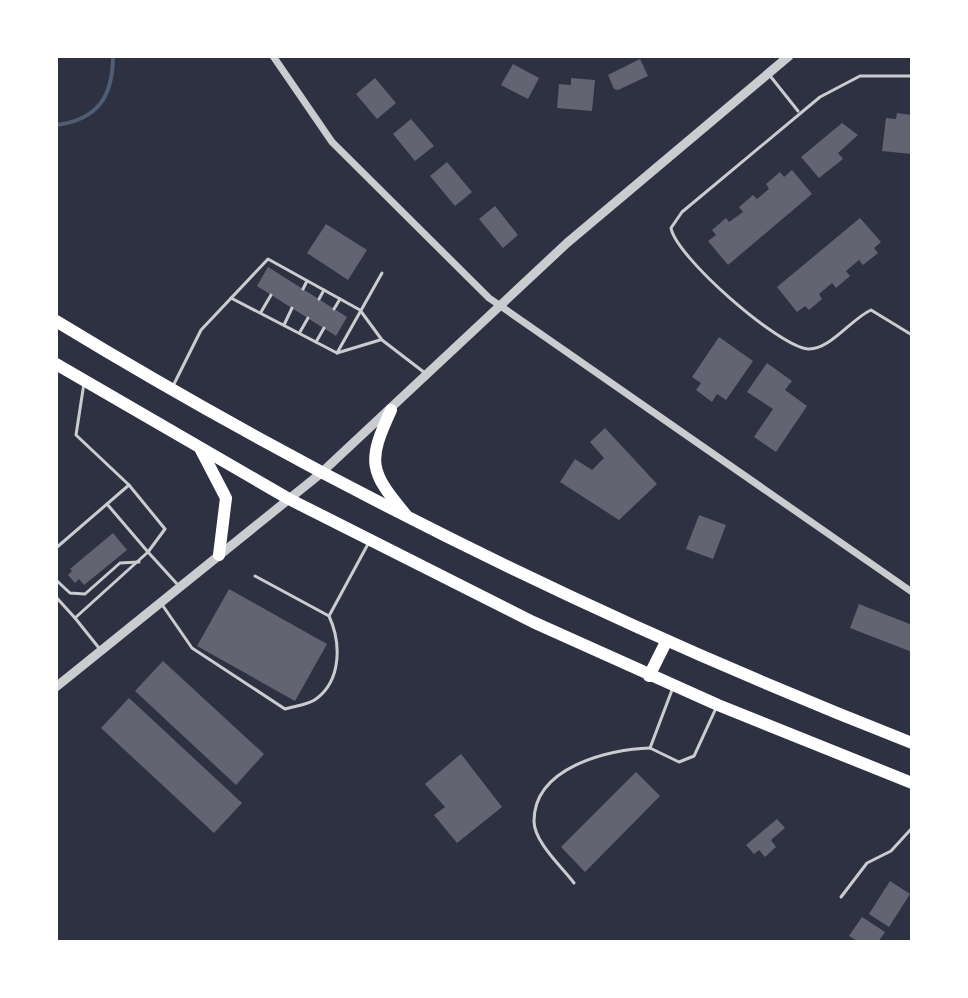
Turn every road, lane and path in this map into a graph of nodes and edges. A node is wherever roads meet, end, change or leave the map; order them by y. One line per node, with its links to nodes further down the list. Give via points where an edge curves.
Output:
1 (273, 56): 16 (street, via 332,142)
2 (789, 56): 3 (street)
3 (768, 74): 5 (lane); 16 (street)
4 (912, 76): 5 (lane, via 860,76)
5 (799, 112): 26 (lane, via 675,219 672,237 720,291 795,345 824,345 871,310)
6 (287, 269): 8 (lane); 9 (lane); 13 (lane, via 268,259)
7 (382, 273): 19 (lane)
8 (282, 276)
9 (307, 281): 10 (lane); 11 (lane)
10 (303, 289)
11 (324, 290): 14 (lane); 15 (lane)
12 (271, 295): 20 (lane)
13 (231, 298): 20 (lane); 33 (lane, via 201,330)
14 (319, 299)
15 (340, 299): 18 (lane); 19 (lane)
16 (499, 307): 31 (street); 49 (street)
17 (292, 308): 23 (lane)
18 (334, 309)
19 (360, 310): 27 (lane); 29 (lane)
20 (260, 313): 23 (lane)
21 (308, 318): 25 (lane)
22 (56, 321): 33 (highway)
23 (284, 325): 25 (lane)
24 (324, 328): 28 (lane)
25 (300, 333): 28 (lane)
26 (912, 335)
27 (382, 340): 29 (lane); 31 (lane)
28 (316, 342): 29 (lane)
29 (337, 353)
30 (56, 364): 32 (highway)
31 (428, 375): 34 (street)
32 (84, 383): 35 (highway); 37 (lane, via 76,435)
33 (171, 390): 36 (highway)
34 (391, 410): 36 (street); 40 (highway, via 374,446 375,468 386,491)
35 (201, 450): 38 (highway); 44 (highway, via 226,498)
36 (320, 474): 38 (street); 40 (highway)
37 (129, 485): 39 (lane); 43 (lane, via 165,529)
38 (289, 499): 41 (highway); 44 (street)
39 (107, 504): 42 (lane); 43 (lane)
40 (411, 520): 54 (highway)
41 (369, 541): 52 (lane); 56 (highway)
42 (56, 548)
43 (148, 552): 45 (lane); 48 (lane)
44 (219, 555): 48 (street)
45 (139, 562): 47 (lane, via 120,563 85,594 70,593); 53 (lane)
46 (255, 576): 52 (lane)
47 (56, 580)
48 (180, 587): 51 (street)
49 (912, 592)
50 (56, 597): 53 (lane)
51 (160, 603): 52 (lane, via 192,648 285,709 315,700 330,683 338,636); 55 (street)
52 (329, 616)
53 (75, 618): 55 (lane)
54 (666, 642): 56 (highway); 60 (highway)
55 (101, 650): 58 (street)
56 (649, 676): 57 (highway)
57 (673, 686): 59 (highway); 61 (lane)
58 (56, 687)
59 (718, 705): 61 (lane, via 687,761); 62 (highway)
60 (912, 743)
61 (650, 748): 64 (lane, via 632,748 577,765 561,773 541,798 534,822 538,834)
62 (912, 783)
63 (912, 828): 65 (lane, via 891,851 867,863)
64 (574, 883)
65 (841, 897)

